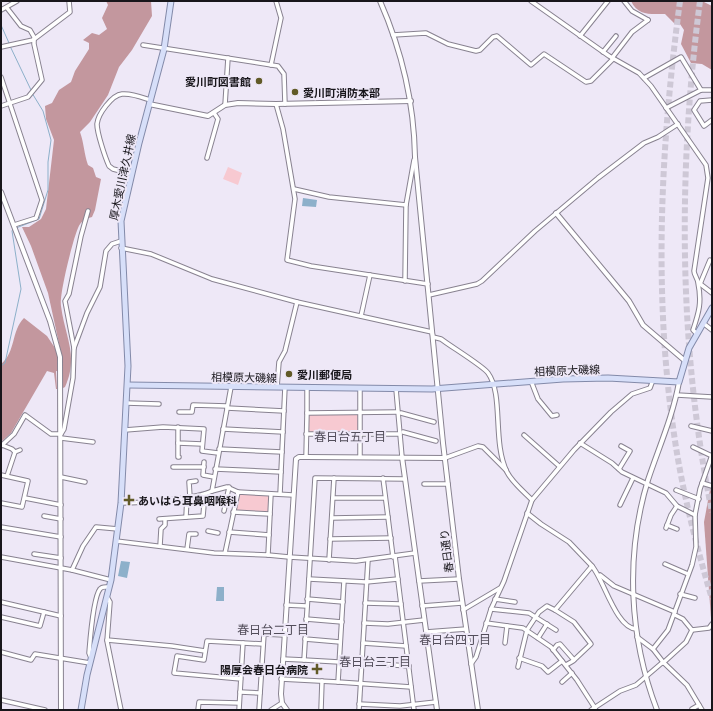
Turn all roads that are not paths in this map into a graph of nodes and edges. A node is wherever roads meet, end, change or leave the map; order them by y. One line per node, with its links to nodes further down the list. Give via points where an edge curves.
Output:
1 (17, 1): 9 (street)
2 (69, 1): 14 (street, via 70,12)
3 (171, 1): 17 (main road, 厚木愛川津久井線)
4 (276, 1): 21 (street, via 281,18)
5 (380, 1): 11 (street, 春日通り)
6 (532, 1): 12 (street)
7 (608, 1): 12 (street)
8 (624, 1): 20 (street, via 632,12 648,20 642,23)
9 (7, 8): 10 (street); 14 (street, via 21,26 30,30)
10 (1, 10)
11 (393, 34): 20 (street, via 426,33 448,44 476,51 497,36 531,65 544,54 586,82 591,81); 27 (street, 春日通り)
12 (580, 36): 18 (street)
13 (613, 38): 18 (street)
14 (33, 40): 16 (street); 30 (street, via 42,80 28,97)
15 (143, 45): 17 (street)
16 (1, 47)
17 (164, 49): 19 (street); 29 (main road, 厚木愛川津久井線)
18 (603, 52): 20 (street)
19 (228, 58): 21 (street); 33 (street)
20 (613, 58): 23 (street)
21 (271, 65): 32 (street, via 279,67 284,74)
22 (1, 77): 30 (street)
23 (644, 78): 25 (street, via 681,56); 35 (street)
24 (712, 90): 25 (street)
25 (699, 91): 28 (street); 35 (street)
26 (712, 100): 28 (street)
27 (411, 101): 32 (street); 39 (street, 春日通り)
28 (700, 101): 37 (street, via 694,110 700,121 704,126)
29 (149, 102): 36 (street, via 202,115); 42 (main road, 厚木愛川津久井線); 42 (street, via 131,94 116,96 108,102 97,124 109,166)
30 (10, 103): 34 (street); 48 (street, via 42,200 36,218)
31 (276, 104): 32 (street); 33 (street, via 238,102); 43 (street)
32 (285, 104)
33 (225, 105): 36 (street)
34 (1, 106)
35 (666, 108): 38 (street)
36 (214, 113): 40 (street, via 218,119)
37 (712, 120)
38 (678, 124): 41 (street); 47 (street, via 644,142)
39 (415, 157): 45 (street); 54 (street, 春日通り)
40 (207, 158)
41 (710, 170): 55 (street, via 694,271)
42 (132, 174): 49 (main road, 厚木愛川津久井線, via 121,220)
43 (294, 189): 45 (street); 52 (street, via 287,260)
44 (1, 192): 48 (street)
45 (406, 205): 53 (street)
46 (88, 211): 65 (street, via 80,236 69,294 65,301)
47 (556, 213): 57 (street, via 482,281); 66 (street, via 629,301 643,325)
48 (14, 226): 103 (street, via 56,340 61,368)
49 (121, 241): 50 (main road, 厚木愛川津久井線); 65 (street, via 112,244 106,251 100,287)
50 (121, 248): 58 (street, via 151,254 212,279); 71 (main road, 厚木愛川津久井線)
51 (710, 260): 55 (street)
52 (370, 275): 53 (street); 60 (street)
53 (405, 281): 54 (street)
54 (428, 284): 57 (street, 春日通り)
55 (699, 284): 56 (street); 64 (street, via 700,310 693,330)
56 (712, 293)
57 (429, 294): 63 (street, 春日通り)
58 (297, 302): 60 (street); 73 (street, via 279,362)
59 (712, 308): 61 (main road)
60 (361, 316): 63 (street)
61 (703, 323): 62 (street); 64 (main road)
62 (712, 330)
63 (432, 332): 70 (street, via 434,337 441,339 488,372); 78 (street, 春日通り)
64 (696, 334): 66 (main road)
65 (74, 348): 103 (street, via 68,418)
66 (684, 360): 69 (main road)
67 (652, 380): 68 (main road, 相模原大磯線, via 568,378); 69 (main road, 相模原大磯線); 107 (street, via 650,388 629,396)
68 (531, 381): 70 (main road, 相模原大磯線); 89 (street, via 538,399 552,416)
69 (679, 382): 79 (street)
70 (494, 384): 78 (main road, 相模原大磯線); 128 (street, via 499,447)
71 (128, 385): 72 (main road, 相模原大磯線); 81 (main road)
72 (231, 387): 73 (main road, 相模原大磯線); 83 (street)
73 (277, 387): 74 (main road, 相模原大磯線)
74 (285, 387): 75 (main road, 相模原大磯線); 84 (street)
75 (307, 388): 76 (main road, 相模原大磯線); 88 (street)
76 (360, 388): 77 (main road, 相模原大磯線); 86 (street)
77 (396, 389): 78 (main road, 相模原大磯線); 87 (street)
78 (437, 389): 121 (street, 春日通り)
79 (677, 395): 80 (street); 145 (street)
80 (712, 397)
81 (126, 403): 82 (street); 96 (main road)
82 (159, 404)
83 (227, 407): 84 (street); 85 (street, via 193,406 192,414); 95 (street)
84 (284, 411): 98 (street)
85 (179, 412)
86 (360, 412): 87 (street); 88 (street); 101 (street)
87 (400, 412): 90 (street); 99 (street)
88 (307, 413): 100 (street)
89 (557, 415)
90 (434, 422)
91 (698, 422): 94 (street)
92 (691, 426): 94 (street)
93 (178, 428): 96 (street); 106 (street); 108 (street, via 204,429)
94 (696, 428): 97 (street)
95 (223, 429): 98 (street); 113 (street)
96 (125, 430): 162 (main road)
97 (712, 431)
98 (283, 432): 115 (street)
99 (401, 433): 101 (street); 104 (street); 120 (street)
100 (306, 434): 101 (street); 118 (street)
101 (360, 434): 119 (street)
102 (524, 435): 123 (street)
103 (61, 436): 105 (street); 109 (street, via 51,434 25,415 14,434); 132 (street)
104 (436, 441)
105 (93, 442)
106 (178, 443): 108 (street); 117 (street)
107 (580, 443): 123 (street); 127 (street)
108 (202, 444): 113 (street, via 202,451)
109 (1, 445): 114 (street)
110 (621, 446): 127 (street, via 630,452)
111 (693, 447): 116 (street)
112 (20, 450): 114 (street)
113 (219, 451): 115 (street); 126 (street)
114 (15, 452): 131 (street)
115 (282, 452): 129 (street)
116 (712, 455): 142 (street)
117 (178, 457)
118 (306, 457): 119 (street); 154 (street, via 299,457 295,461)
119 (360, 457): 120 (street)
120 (402, 457): 121 (street); 137 (street)
121 (445, 458): 128 (street, via 478,446); 144 (street, 春日通り)
122 (204, 462): 125 (street)
123 (559, 466): 160 (street)
124 (173, 467): 125 (street)
125 (204, 467): 133 (street, via 203,475)
126 (215, 469): 129 (street); 133 (street)
127 (619, 469): 136 (street)
128 (506, 470): 160 (street)
129 (281, 472): 153 (street)
130 (1, 475): 131 (street)
131 (7, 476): 156 (street, via 28,481)
132 (61, 477): 138 (street); 163 (street)
133 (214, 477): 149 (street)
134 (334, 478): 135 (street); 157 (street); 200 (street, via 315,478)
135 (383, 478): 137 (street); 158 (street)
136 (633, 478): 145 (street); 164 (street)
137 (404, 479): 194 (street)
138 (82, 481)
139 (196, 481): 141 (street)
140 (183, 482): 141 (street)
141 (189, 482): 155 (street)
142 (702, 483): 146 (street); 159 (street)
143 (424, 484): 144 (street)
144 (448, 484): 211 (street, 春日通り)
145 (647, 485): 165 (street, via 666,493); 218 (street, via 634,556)
146 (712, 486)
147 (229, 487): 149 (street); 150 (street); 166 (street)
148 (676, 490): 159 (street)
149 (212, 491): 151 (street)
150 (238, 492): 152 (street); 167 (street)
151 (205, 494): 155 (street); 172 (street, via 205,515)
152 (271, 494): 153 (street); 169 (street)
153 (280, 494): 154 (street)
154 (293, 495): 198 (street)
155 (188, 497): 162 (street); 172 (street)
156 (25, 498): 161 (street, via 22,507); 163 (street)
157 (333, 498): 158 (street); 174 (street)
158 (386, 498): 173 (street)
159 (699, 499): 170 (street)
160 (532, 500): 168 (street)
161 (1, 503)
162 (121, 503): 179 (main road)
163 (61, 505): 175 (street)
164 (620, 505)
165 (677, 506): 170 (street); 180 (street, via 667,527)
166 (224, 511)
167 (233, 512): 169 (street); 182 (street)
168 (527, 513): 204 (street, via 569,542); 217 (street)
169 (270, 514): 185 (street)
170 (695, 515): 207 (street, via 696,547)
171 (44, 516): 175 (street)
172 (186, 517): 177 (street)
173 (388, 517): 174 (street); 187 (street)
174 (332, 518): 188 (street)
175 (61, 519): 186 (street)
176 (159, 519): 177 (street)
177 (165, 519): 190 (street, via 166,525 162,529)
178 (1, 527): 186 (street)
179 (118, 529): 189 (main road); 206 (street, via 96,527 83,546)
180 (677, 529)
181 (208, 531): 184 (street)
182 (229, 532): 185 (street); 193 (street)
183 (195, 533): 191 (street, via 189,534)
184 (218, 533)
185 (268, 535): 195 (street)
186 (61, 537): 199 (street)
187 (391, 538): 188 (street); 196 (street)
188 (330, 539): 201 (street)
189 (116, 541): 190 (street); 212 (main road)
190 (160, 546): 191 (street)
191 (187, 549): 193 (street)
192 (37, 553): 199 (street)
193 (224, 553): 195 (street)
194 (415, 553): 196 (street); 214 (street)
195 (268, 555): 198 (street)
196 (394, 556): 202 (street); 210 (street)
197 (1, 557): 205 (street)
198 (289, 557): 200 (street); 230 (street)
199 (61, 558): 205 (street)
200 (310, 558): 201 (street); 209 (street)
201 (329, 560): 202 (street)
202 (368, 560): 215 (street)
203 (664, 564): 207 (street, via 672,565)
204 (592, 566): 208 (street); 235 (street)
205 (61, 568): 206 (street); 238 (street)
206 (72, 570): 212 (street)
207 (688, 574): 219 (street)
208 (599, 575): 218 (street, via 614,586); 251 (street, via 606,594 621,619 632,629)
209 (308, 579): 213 (street); 222 (street)
210 (398, 579): 215 (street); 229 (street)
211 (459, 579): 214 (street); 228 (street, 春日通り)
212 (110, 580): 216 (main road)
213 (344, 581): 215 (street); 225 (street)
214 (419, 581): 232 (street)
215 (366, 582): 227 (street)
216 (109, 587): 220 (main road); 274 (street, via 100,590 94,611)
217 (500, 588): 223 (street); 234 (street)
218 (633, 594): 237 (street); 251 (street)
219 (680, 594): 221 (street); 237 (street)
220 (107, 597): 260 (street, via 110,602); 274 (main road)
221 (695, 598)
222 (307, 599): 225 (street); 231 (street)
223 (496, 599): 226 (street); 233 (street)
224 (1, 602): 236 (street)
225 (343, 602): 243 (street)
226 (515, 602)
227 (365, 603): 229 (street); 244 (street)
228 (462, 603): 232 (street); 234 (street, 春日通り)
229 (401, 604): 245 (street)
230 (286, 605): 231 (street); 256 (street)
231 (307, 606): 241 (street)
232 (422, 606): 242 (street)
233 (491, 609): 240 (street, via 529,613); 246 (street)
234 (463, 610): 250 (street, 春日通り)
235 (555, 610): 240 (street, via 547,606); 276 (street, via 574,622 591,644)
236 (44, 612): 238 (street); 239 (street, via 40,626)
237 (675, 613): 254 (street); 267 (street, via 666,633)
238 (61, 616): 272 (street)
239 (1, 617)
240 (535, 617): 247 (street); 252 (street)
241 (306, 619): 243 (street); 259 (street)
242 (424, 620): 245 (street); 255 (street)
243 (342, 622): 261 (street)
244 (364, 623): 245 (street); 263 (street)
245 (403, 623): 266 (street)
246 (486, 623): 249 (street); 281 (street, via 476,657)
247 (547, 624): 253 (street); 258 (street)
248 (712, 624): 254 (street, via 709,628)
249 (507, 626): 252 (street); 264 (street)
250 (466, 629): 255 (street); 281 (street, 春日通り)
251 (636, 629): 257 (street)
252 (527, 630): 258 (street); 271 (street)
253 (556, 630)
254 (692, 630): 279 (street, via 686,642)
255 (426, 632): 297 (street)
256 (284, 635): 265 (street, via 264,634); 273 (street)
257 (637, 637): 267 (street); 286 (street)
258 (538, 638): 268 (street)
259 (305, 639): 261 (street); 275 (street)
260 (107, 640): 269 (street); 309 (street)
261 (340, 642): 278 (street)
262 (243, 643): 265 (street); 269 (street, via 207,641); 287 (street)
263 (363, 643): 266 (street); 280 (street)
264 (505, 643)
265 (263, 644): 295 (street)
266 (406, 646): 283 (street)
267 (653, 649): 279 (street)
268 (553, 650): 276 (street, via 560,644); 277 (street)
269 (204, 651): 287 (street, via 204,660 177,656 174,673)
270 (1, 652): 272 (street, via 32,660 35,654)
271 (519, 658): 277 (street, via 542,666 548,672); 284 (street)
272 (61, 659): 274 (street); 307 (street)
273 (283, 659): 275 (street); 288 (street)
274 (90, 660): 308 (main road)
275 (304, 660): 278 (street)
276 (574, 660): 282 (street)
277 (562, 661): 282 (street)
278 (339, 662): 290 (street)
279 (663, 662): 286 (street); 303 (street, via 687,685)
280 (362, 664): 283 (street); 292 (street)
281 (471, 665): 319 (street, 春日通り)
282 (566, 665): 285 (street)
283 (408, 666): 293 (street)
284 (518, 667)
285 (572, 673): 291 (street); 304 (street)
286 (646, 677): 302 (street); 322 (street)
287 (241, 679): 294 (street)
288 (282, 679): 289 (street); 299 (street)
289 (322, 681): 290 (street); 315 (street)
290 (338, 682): 292 (street)
291 (562, 682)
292 (360, 684): 293 (street); 300 (street)
293 (411, 687): 301 (street)
294 (240, 692): 295 (street); 298 (street)
295 (260, 693): 312 (street)
296 (1, 700): 306 (street)
297 (436, 702): 301 (street); 318 (street)
298 (239, 703): 310 (street, via 198,702); 311 (street)
299 (282, 703): 313 (street); 314 (street)
300 (359, 704): 301 (street); 316 (street)
301 (414, 705): 317 (street)
302 (599, 705): 304 (street); 321 (street)
303 (699, 705): 305 (street); 323 (street)
304 (595, 708): 320 (street)
305 (692, 709)
306 (45, 710)
307 (61, 710)
308 (81, 710)
309 (121, 710)
310 (198, 710)
311 (239, 710)
312 (259, 710)
313 (271, 710)
314 (287, 710)
315 (321, 710)
316 (358, 710)
317 (414, 710)
318 (437, 710)
319 (478, 710)
320 (591, 710)
321 (602, 710)
322 (657, 710)
323 (702, 710)

